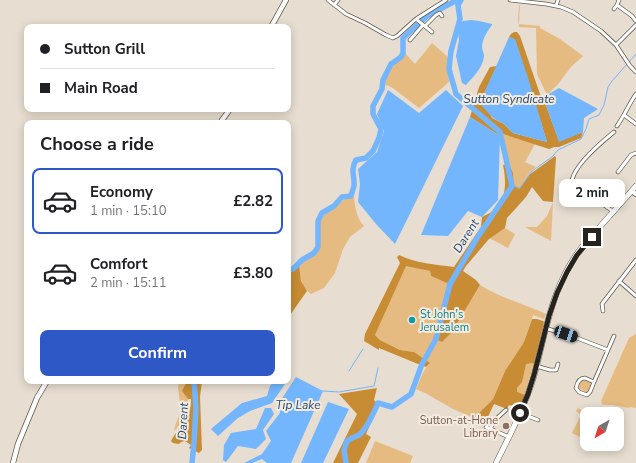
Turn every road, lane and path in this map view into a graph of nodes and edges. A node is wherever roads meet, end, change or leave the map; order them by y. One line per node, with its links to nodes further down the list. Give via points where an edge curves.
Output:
1 (286, 0): 13 (street)
2 (328, 0): 8 (street)
3 (338, 0): 8 (street)
4 (446, 0): 11 (street)
5 (510, 0): 9 (street)
6 (558, 0): 9 (street)
7 (619, 0): 12 (street, via 615,7)
8 (334, 5): 11 (street, via 389,37 394,37)
9 (556, 6): 18 (street, via 573,12)
10 (442, 16): 15 (street, via 440,13)
11 (417, 20): 15 (street)
12 (636, 20)
13 (273, 24)
14 (636, 24): 18 (street)
15 (423, 25): 16 (street); 17 (street)
16 (432, 32)
17 (410, 40)
18 (616, 45): 19 (street)
19 (636, 72)
20 (635, 96): 21 (street)
21 (624, 116): 22 (street); 23 (street)
22 (636, 124)
23 (617, 126)
24 (614, 132): 28 (street, via 580,165 572,184 576,192 591,196)
25 (636, 153): 26 (street, via 631,155)
26 (618, 172)
27 (635, 191): 28 (main road)
28 (614, 212): 33 (main road, via 574,259 557,293)
29 (636, 260): 30 (street)
30 (619, 281): 31 (street); 32 (street, via 602,304)
31 (636, 296)
32 (603, 311)
33 (545, 328): 35 (street); 37 (main road)
34 (614, 336): 35 (street)
35 (608, 350): 38 (street)
36 (558, 364): 37 (street, via 556,370)
37 (536, 366): 41 (main road)
38 (594, 382): 38 (street, via 588,394 576,390 581,379)
39 (45, 384): 46 (street, via 18,444)
40 (506, 410): 44 (street)
41 (520, 413): 42 (street); 45 (main road)
42 (538, 420)
43 (486, 427): 44 (street)
44 (490, 429): 45 (street)
45 (509, 437): 47 (main road)
46 (13, 463)
47 (496, 463)

